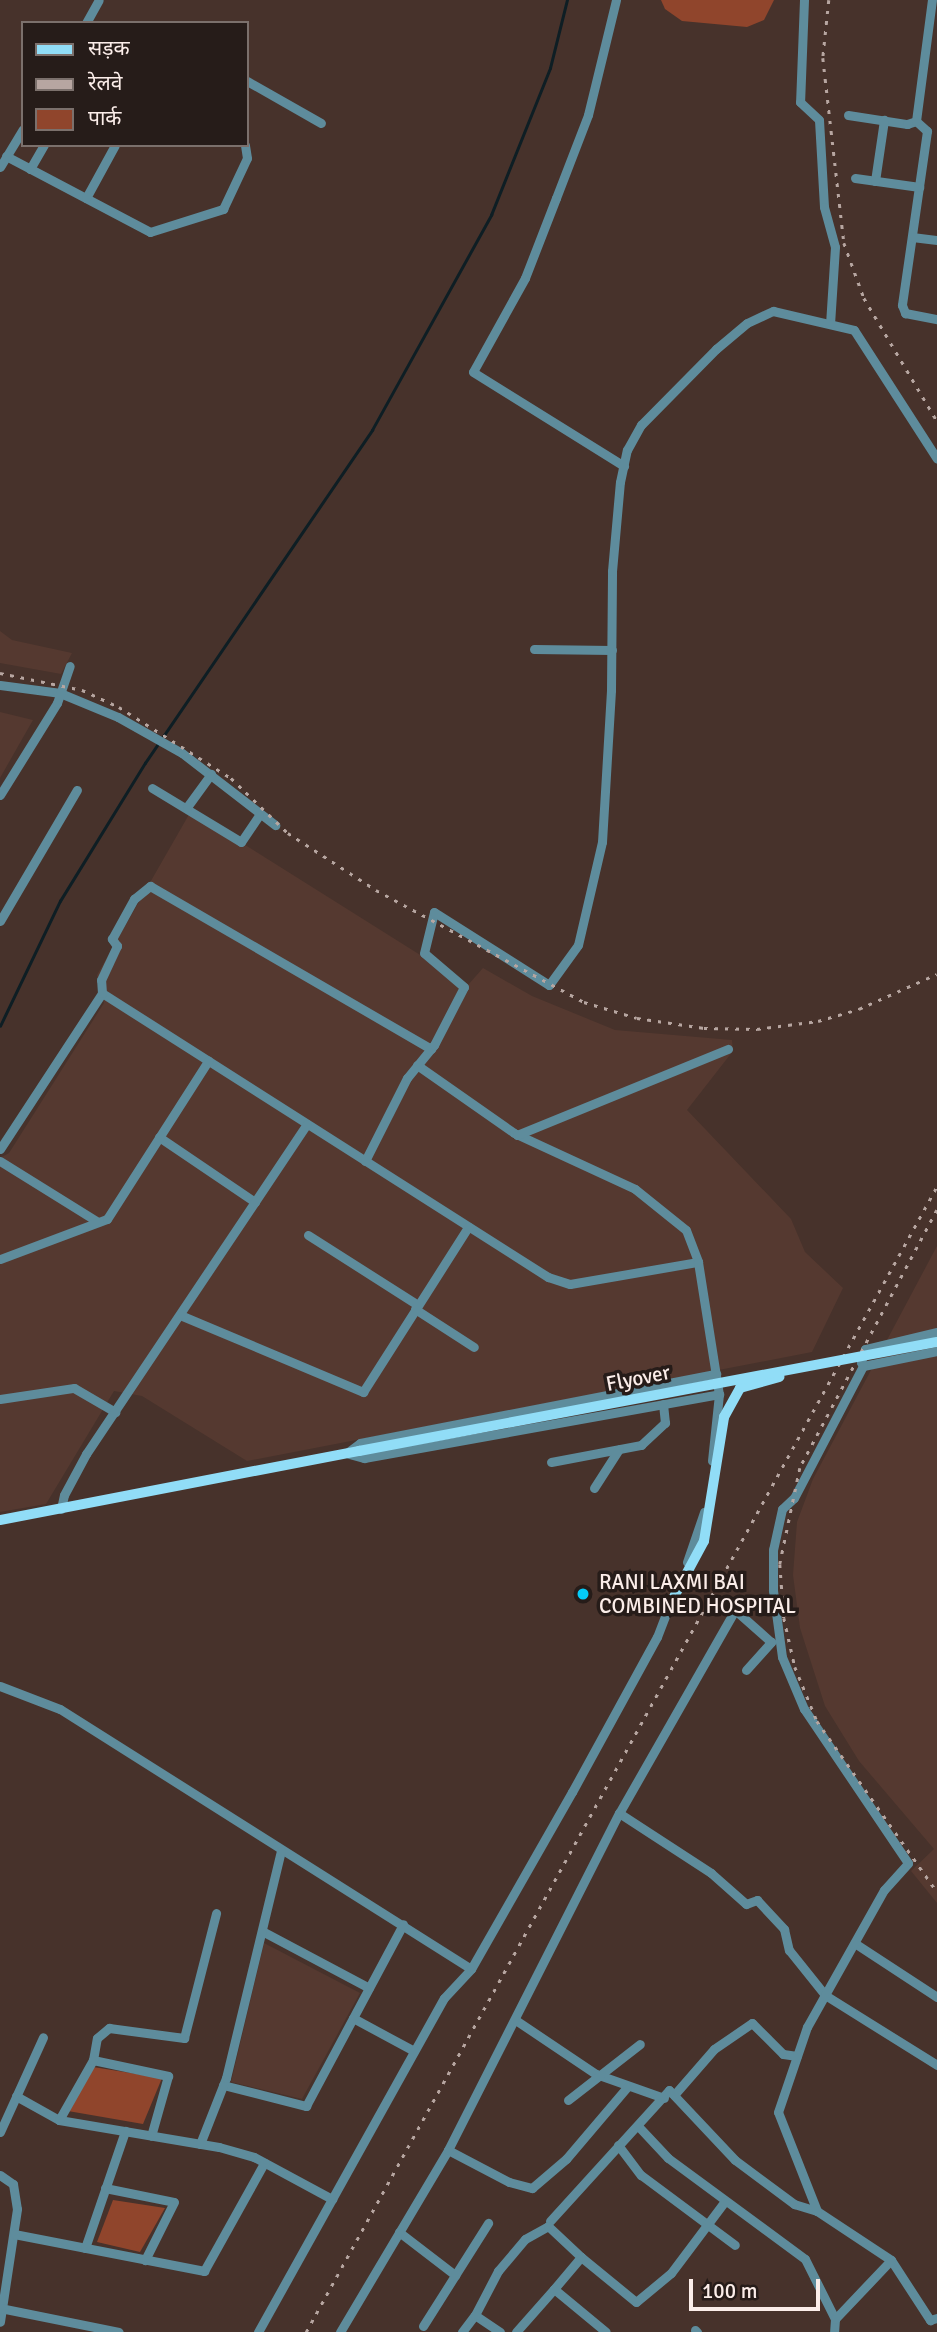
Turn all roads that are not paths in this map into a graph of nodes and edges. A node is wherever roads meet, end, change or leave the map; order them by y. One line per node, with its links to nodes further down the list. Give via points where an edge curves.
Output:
1 (99, 0): 5 (street)
2 (616, 0): 28 (street, via 587,116 556,198 525,278 473,372)
3 (804, 0): 26 (street, via 800,102 819,120 824,207 835,247)
4 (932, 0): 9 (street)
5 (89, 21)
6 (248, 82): 10 (street)
7 (848, 116): 8 (street)
8 (884, 120): 9 (street); 20 (street)
9 (916, 121): 12 (street)
10 (321, 123)
11 (21, 132): 16 (street)
12 (932, 132): 21 (street)
13 (43, 147): 18 (street)
14 (115, 147): 22 (street)
15 (246, 147): 22 (street, via 247,158 223,209 150,232)
16 (6, 156): 17 (street); 18 (street)
17 (0, 167)
18 (30, 169): 22 (street)
19 (855, 178): 20 (street)
20 (875, 181): 21 (street)
21 (919, 187): 23 (street)
22 (86, 198)
23 (912, 237): 24 (street); 25 (street, via 902,305 905,313)
24 (937, 240)
25 (937, 319)
26 (830, 324): 27 (street, via 854,330); 28 (street, via 773,311 747,323 640,425)
27 (937, 459)
28 (624, 466): 30 (street, via 612,571)
29 (534, 649): 30 (street)
30 (612, 650): 43 (street, via 602,842 578,945 549,985 434,912 424,953 464,987)
31 (69, 667): 33 (street)
32 (0, 685): 33 (street)
33 (60, 693): 34 (street, via 118,717); 37 (street)
34 (211, 774): 38 (street); 39 (street)
35 (152, 788): 38 (street)
36 (77, 790): 41 (street)
37 (0, 795)
38 (187, 807): 39 (street, via 241,842)
39 (260, 815): 40 (street)
40 (275, 825)
41 (0, 921)
42 (102, 993): 43 (street, via 101,980 117,946 112,939 134,899 150,886); 45 (street); 50 (street)
43 (431, 1049): 46 (street)
44 (728, 1049): 48 (street)
45 (208, 1061): 47 (street); 49 (street)
46 (417, 1065): 48 (street); 52 (street)
47 (307, 1124): 52 (street); 53 (street)
48 (517, 1135): 58 (street, via 635,1189 664,1209 686,1230)
49 (159, 1137): 53 (street); 54 (street, via 107,1219)
50 (0, 1149)
51 (0, 1161): 54 (street)
52 (365, 1161): 55 (street)
53 (255, 1202): 60 (street)
54 (98, 1222): 57 (street)
55 (468, 1227): 58 (street, via 548,1277 570,1284); 59 (street)
56 (308, 1235): 59 (street)
57 (0, 1259)
58 (698, 1262): 67 (street)
59 (417, 1307): 60 (street, via 363,1391); 63 (street)
60 (180, 1315): 71 (street)
61 (937, 1332): 65 (street, via 865,1349)
62 (937, 1342): 66 (main road, Flyover, bridge)
63 (474, 1347)
64 (937, 1351): 65 (street)
65 (863, 1366): 86 (street, via 794,1498 782,1509 773,1590 782,1657 804,1709 908,1863 884,1890)
66 (804, 1368): 73 (main road, Flyover, bridge); 78 (main road, bridge, via 750,1384 731,1403 724,1417 704,1541)
67 (716, 1374): 68 (street); 73 (street, via 360,1443)
68 (719, 1394): 70 (street); 78 (street, via 709,1493 692,1553)
69 (0, 1399): 71 (street, via 74,1388)
70 (663, 1404): 72 (street, via 665,1423 641,1445); 73 (street, via 364,1458)
71 (114, 1412): 76 (street, via 64,1494)
72 (619, 1449): 74 (street); 75 (street)
73 (347, 1453): 76 (main road, Flyover)
74 (551, 1462)
75 (594, 1488)
76 (61, 1509): 77 (main road, Flyover)
77 (0, 1520)
78 (669, 1606): 87 (street, via 657,1637)
79 (746, 1670): 81 (street, via 771,1642 735,1610)
80 (0, 1686): 82 (street, via 60,1709)
81 (620, 1813): 89 (street, via 711,1873 747,1904 757,1900 784,1929 789,1950); 92 (street)
82 (281, 1851): 84 (street); 85 (street)
83 (216, 1913): 97 (street, via 184,2038 109,2028 97,2038)
84 (403, 1924): 87 (street); 88 (street)
85 (262, 1931): 88 (street); 100 (street)
86 (856, 1944): 89 (street); 90 (street)
87 (471, 1969): 95 (street, via 444,1998)
88 (369, 1989): 91 (street)
89 (825, 1996): 96 (street); 98 (street)
90 (937, 1997)
91 (353, 2018): 95 (street); 100 (street, via 306,2106)
92 (517, 2021): 99 (street); 113 (street)
93 (43, 2037): 103 (street)
94 (640, 2044): 99 (street)
95 (414, 2051): 117 (street)
96 (797, 2056): 102 (street, via 783,2054 752,2023 714,2049); 119 (street, via 778,2112)
97 (93, 2060): 106 (street); 110 (street, via 168,2076)
98 (937, 2065)
99 (596, 2074): 101 (street); 105 (street)
100 (223, 2085): 111 (street)
101 (627, 2087): 104 (street); 113 (street, via 566,2159 532,2188 509,2182)
102 (674, 2095): 104 (street, via 670,2090); 119 (street, via 735,2160 794,2204)
103 (16, 2096): 106 (street); 109 (street)
104 (664, 2098): 107 (street)
105 (568, 2100)
106 (59, 2120): 108 (street)
107 (639, 2126): 112 (street); 118 (street, via 668,2158)
108 (125, 2131): 110 (street); 116 (street)
109 (0, 2132)
110 (151, 2136): 111 (street)
111 (200, 2144): 114 (street)
112 (618, 2145): 120 (street); 122 (street, via 641,2175)
113 (448, 2150): 123 (street)
114 (264, 2163): 117 (street); 128 (street, via 204,2271)
115 (0, 2175): 124 (street, via 13,2184)
116 (105, 2188): 126 (street); 128 (street, via 174,2202)
117 (332, 2199): 140 (street)
118 (725, 2201): 122 (street); 135 (street, via 805,2259)
119 (817, 2211): 129 (street)
120 (550, 2221)
121 (488, 2223): 130 (street)
122 (708, 2226): 125 (street); 127 (street, via 671,2273 636,2302)
123 (399, 2232): 130 (street); 141 (street)
124 (14, 2234): 126 (street); 132 (street)
125 (735, 2245)
126 (85, 2248): 128 (street)
127 (581, 2257): 131 (street); 133 (street, via 548,2226 525,2239 498,2271)
128 (145, 2260)
129 (891, 2260): 134 (street, via 930,2320); 135 (street)
130 (455, 2276): 137 (street)
131 (554, 2289): 138 (street); 144 (street)
132 (1, 2309): 136 (street); 139 (street)
133 (475, 2315): 142 (street); 143 (street)
134 (937, 2318)
135 (835, 2319): 145 (street)
136 (0, 2322)
137 (422, 2326)
138 (602, 2331)
139 (119, 2332)
140 (258, 2332)
141 (340, 2332)
142 (462, 2332)
143 (500, 2332)
144 (516, 2332)
145 (834, 2332)

